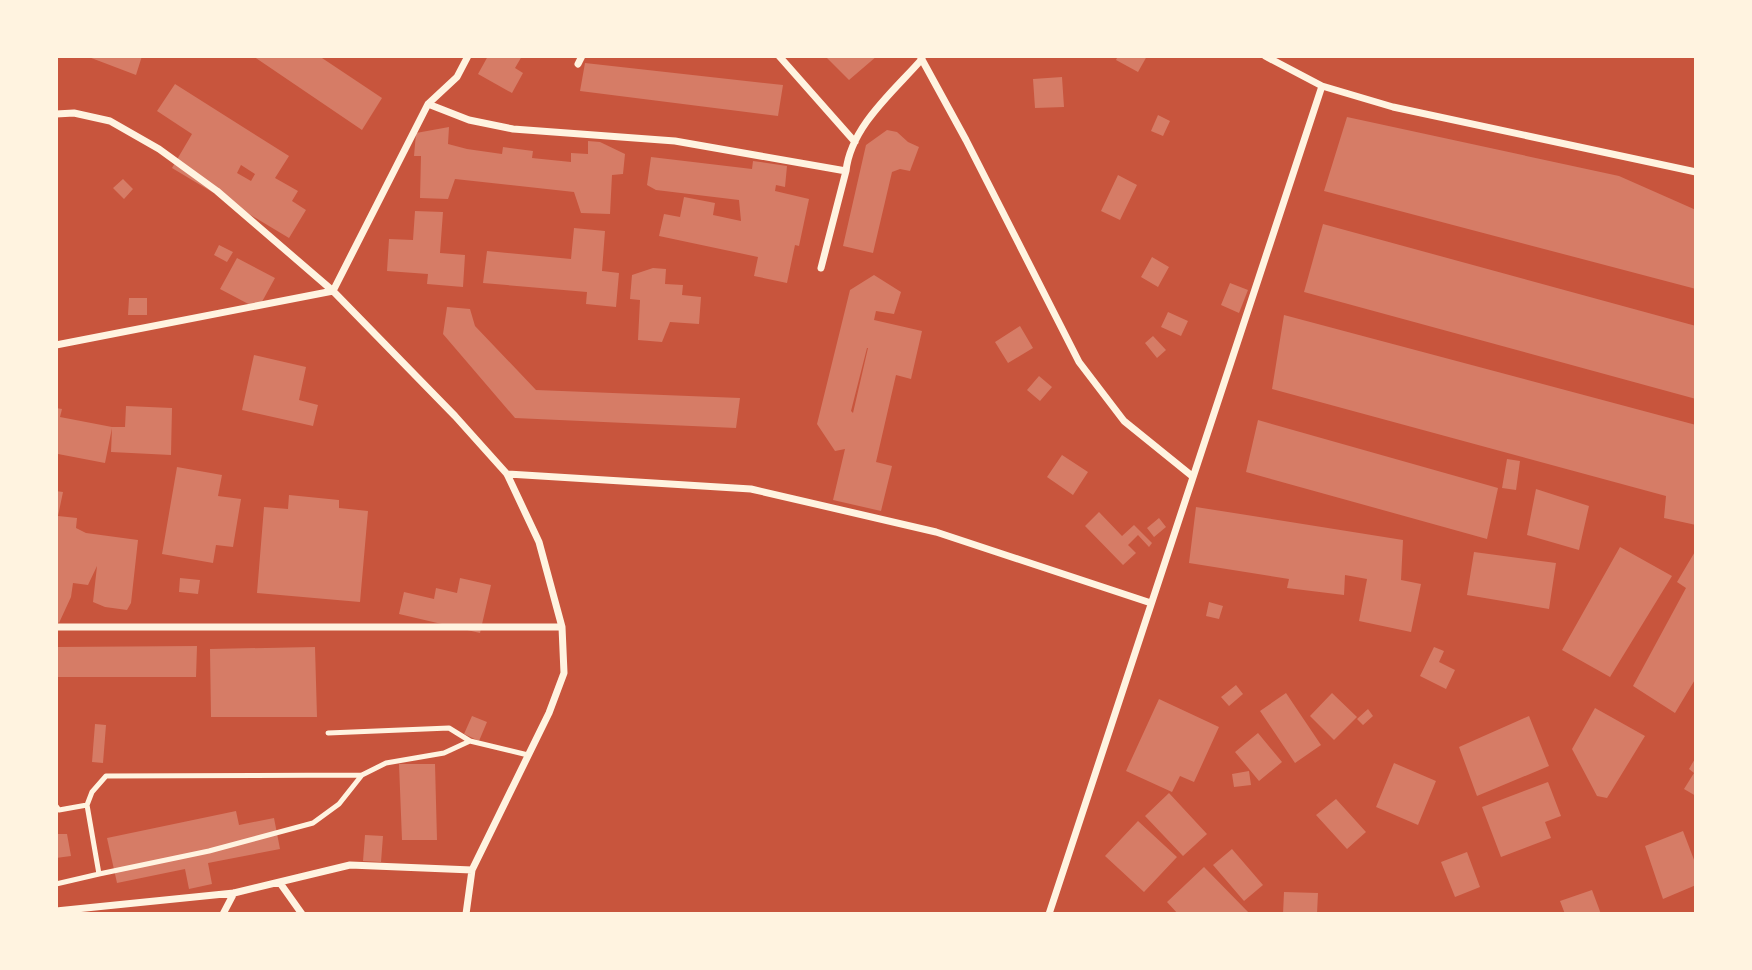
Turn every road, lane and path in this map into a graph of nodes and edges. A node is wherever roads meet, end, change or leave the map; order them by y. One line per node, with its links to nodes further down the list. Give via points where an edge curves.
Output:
1 (468, 56): 6 (street, via 457,77)
2 (779, 56): 8 (street)
3 (1265, 56): 5 (street)
4 (921, 58): 8 (street); 15 (street, via 1079,362 1124,421)
5 (1322, 86): 10 (street, via 1393,107); 15 (street)
6 (429, 104): 9 (street, via 469,120 513,129 675,141); 12 (street)
7 (56, 114): 12 (street, via 110,121 159,149 217,191)
8 (855, 142): 9 (street)
9 (846, 171): 11 (street)
10 (1696, 172)
11 (821, 268)
12 (333, 291): 13 (street); 14 (street)
13 (56, 345)
14 (507, 474): 16 (street, via 751,489 936,532); 18 (street, via 539,542)
15 (1192, 476): 16 (street)
16 (1151, 603): 34 (street)
17 (56, 627): 18 (street)
18 (562, 627): 21 (street, via 564,673)
19 (328, 733): 20 (lane, via 449,728)
20 (470, 741): 21 (lane); 22 (lane, via 444,753 386,763)
21 (528, 755): 25 (street)
22 (362, 775): 23 (lane, via 106,776); 26 (lane, via 339,804 313,823)
23 (87, 805): 24 (lane, via 59,810); 26 (lane)
24 (56, 806)
25 (472, 870): 27 (street, via 351,866); 33 (street)
26 (99, 874): 28 (lane)
27 (280, 883): 29 (street); 32 (street)
28 (56, 884)
29 (234, 893): 30 (street); 31 (street)
30 (56, 911)
31 (223, 914)
32 (302, 914)
33 (466, 914)
34 (1049, 914)

